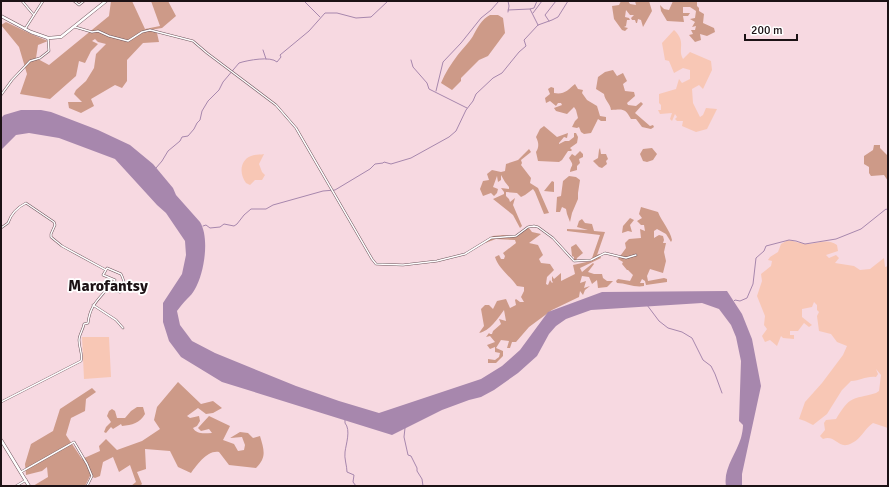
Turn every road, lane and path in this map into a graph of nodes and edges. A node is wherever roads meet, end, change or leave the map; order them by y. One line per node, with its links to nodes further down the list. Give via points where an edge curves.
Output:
1 (22, 1): 6 (street)
2 (42, 1): 6 (street)
3 (74, 1): 4 (street, via 79,5)
4 (84, 1)
5 (106, 1): 8 (main road)
6 (33, 14): 9 (street)
7 (1, 16): 9 (main road)
8 (75, 27): 10 (main road, via 60,37); 13 (street, via 128,40 150,30 193,41 276,105 296,128 376,264 403,266 437,261 465,254 491,238 516,236 528,227 538,227 553,238 574,261 592,260 605,253 626,258)
9 (25, 28): 10 (main road)
10 (48, 38): 11 (street, via 49,51 40,58 30,61)
11 (1, 95)
12 (1, 228): 14 (street, via 8,223 16,210 26,203 54,222 51,237 66,249)
13 (636, 255)
14 (106, 270): 15 (street, via 103,275 114,280); 15 (street, via 107,268 121,274 124,281 123,291)
15 (107, 289): 16 (street)
16 (93, 305): 17 (street, via 116,320); 18 (street, via 88,323 84,324 79,339 81,361)
17 (123, 328)
18 (1, 402)
19 (1, 440): 20 (main road)
20 (21, 472): 21 (main road); 24 (street, via 74,442 92,476)
21 (26, 480): 22 (street); 23 (main road)
22 (16, 486)
23 (29, 486)
24 (87, 486)

